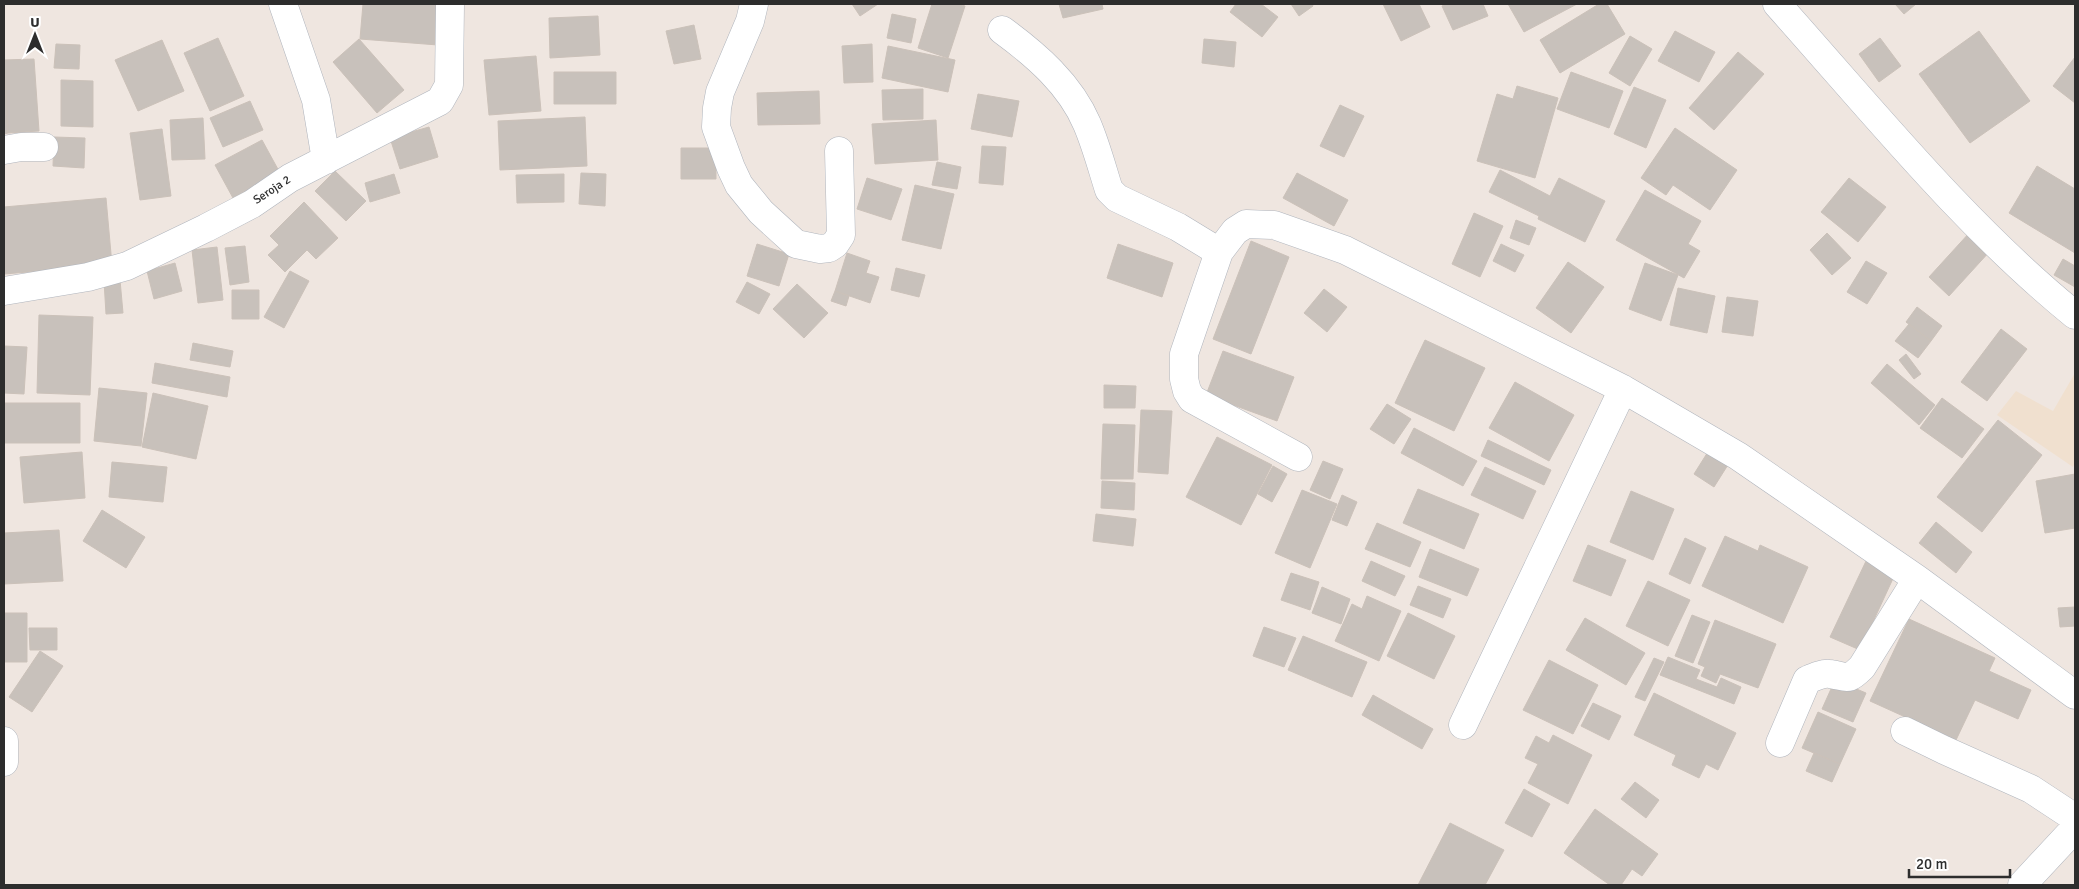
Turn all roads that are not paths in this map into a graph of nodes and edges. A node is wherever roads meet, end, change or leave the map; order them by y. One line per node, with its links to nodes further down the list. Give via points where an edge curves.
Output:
1 (283, 4): 9 (street, via 316,100)
2 (450, 4): 9 (street, Seroja 2, via 449,84 440,101)
3 (754, 4): 8 (street, via 720,92 717,108 716,127 738,185 761,212 796,244 829,248 841,235)
4 (1777, 4): 12 (street, via 1934,179 2008,256)
5 (1002, 30): 10 (street, via 1033,53 1072,96 1087,124 1109,190 1117,198)
6 (44, 147): 7 (street)
7 (4, 150)
8 (839, 151)
9 (326, 160): 11 (street, Seroja 2, via 290,178 244,208 127,266 88,277)
10 (1219, 252): 13 (street, via 1235,231 1246,224 1274,225 1345,250); 14 (street, via 1184,354 1187,391 1192,399)
11 (4, 291)
12 (2075, 315)
13 (1623, 389): 15 (street, via 1738,456); 17 (street)
14 (1298, 457)
15 (1917, 579): 16 (street); 20 (street, via 1862,668 1844,678 1830,674 1807,680)
16 (2075, 695)
17 (1463, 725)
18 (1905, 731): 22 (street, via 2031,788)
19 (4, 740): 21 (street)
20 (1780, 743)
21 (4, 762)
22 (2075, 818)
23 (2075, 828): 24 (street)
24 (2022, 885)

